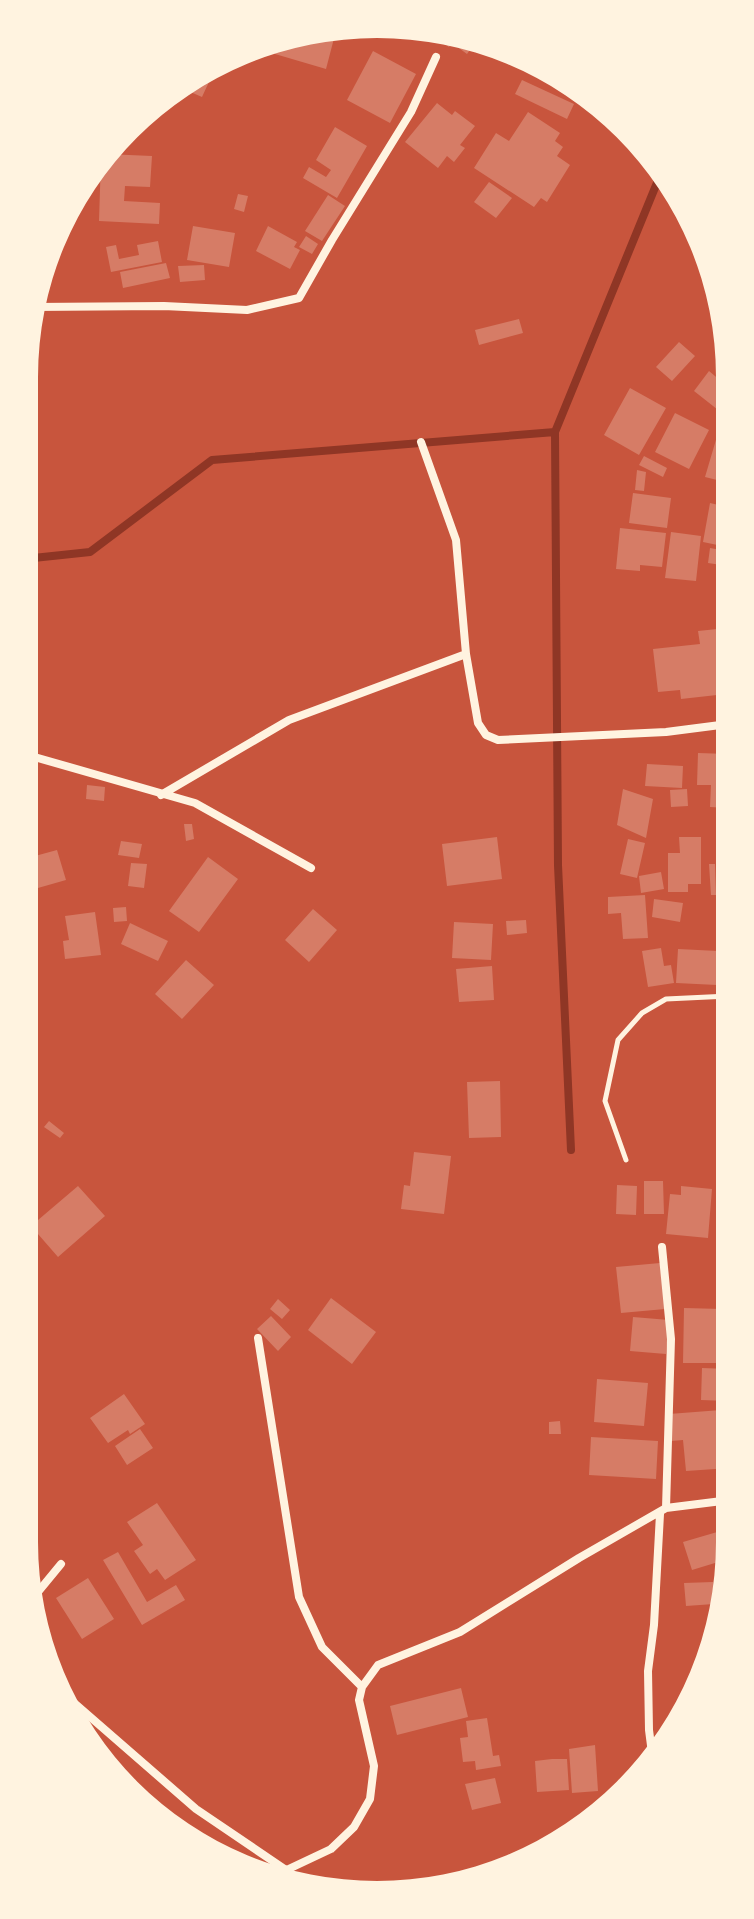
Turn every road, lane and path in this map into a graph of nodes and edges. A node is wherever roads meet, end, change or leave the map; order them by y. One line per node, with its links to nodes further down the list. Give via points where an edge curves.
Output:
1 (436, 57): 2 (street, via 411,112 299,298 247,310)
2 (46, 307)
3 (421, 442): 4 (street, via 456,540)
4 (466, 654): 5 (street, via 478,723 498,740); 7 (street, via 289,720)
5 (716, 726)
6 (38, 758): 7 (street)
7 (161, 795): 8 (street, via 195,803)
8 (311, 868)
9 (716, 997): 10 (path, via 666,999 642,1013 618,1040 605,1101)
10 (626, 1160)
11 (662, 1247): 14 (street, via 671,1339)
12 (258, 1338): 17 (street, via 299,1597 322,1647)
13 (716, 1502): 14 (street)
14 (663, 1511): 17 (street, via 460,1632 378,1665); 19 (street, via 648,1671)
15 (61, 1564): 16 (street)
16 (41, 1588)
17 (362, 1687): 21 (street, via 359,1700 374,1766 370,1799 354,1827 331,1849)
18 (82, 1710): 20 (street, via 196,1809)
19 (651, 1742)
20 (271, 1864)
21 (289, 1869)

